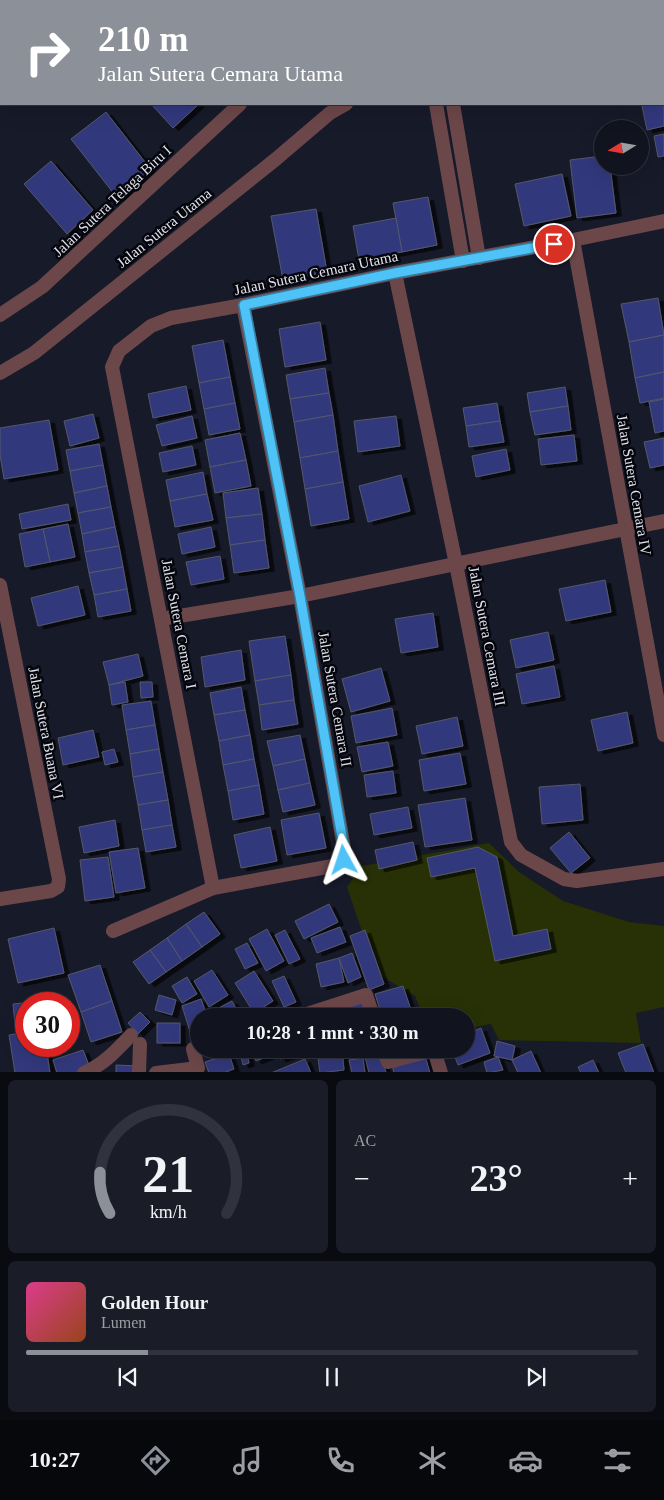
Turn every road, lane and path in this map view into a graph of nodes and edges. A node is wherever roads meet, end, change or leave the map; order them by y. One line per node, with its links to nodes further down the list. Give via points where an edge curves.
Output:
1 (239, 105): 11 (street, Jalan Sutera Telaga Biru I, via 42,287)
2 (344, 105): 13 (street, Jalan Sutera Utama, via 330,113 34,353)
3 (436, 105): 8 (street)
4 (453, 105): 7 (street)
5 (664, 221): 6 (street, Jalan Sutera Cemara Utama)
6 (573, 240): 7 (street, Jalan Sutera Cemara Utama); 15 (street, Jalan Sutera Cemara IV)
7 (480, 258): 8 (street, Jalan Sutera Cemara Utama)
8 (463, 261): 9 (street, Jalan Sutera Cemara Utama)
9 (395, 273): 10 (street, Jalan Sutera Cemara Utama); 16 (street, Jalan Sutera Cemara III)
10 (244, 305): 12 (street, Jalan Sutera Cemara Utama, via 171,318 151,326 119,352); 18 (street, Jalan Sutera Cemara II)
11 (0, 315)
12 (112, 367): 19 (street, Jalan Sutera Cemara I)
13 (0, 373)
14 (664, 521): 15 (street)
15 (626, 530): 16 (street); 20 (street, Jalan Sutera Cemara IV)
16 (456, 564): 18 (street); 21 (street, Jalan Sutera Cemara III, via 511,842 520,855 564,879 577,881)
17 (0, 585): 23 (street, Jalan Sutera Buana VI, via 59,879 58,887 51,890)
18 (300, 596): 19 (street); 22 (street, Jalan Sutera Cemara II, via 344,860 338,865)
19 (161, 619): 22 (street, Jalan Sutera Cemara I)
20 (664, 735)
21 (664, 869)
22 (213, 888): 24 (street, Jalan Sutera Cemara II)
23 (0, 899)
24 (113, 931)
25 (326, 1008): 26 (street, via 366,995)
26 (370, 1008)
27 (195, 1058): 33 (street, via 198,1068)
28 (386, 1058): 29 (street, via 388,1062)
29 (403, 1058)
30 (437, 1058): 34 (street)
31 (84, 1072): 32 (street, via 136,1040)
32 (139, 1072)
33 (156, 1072)
34 (442, 1072)

